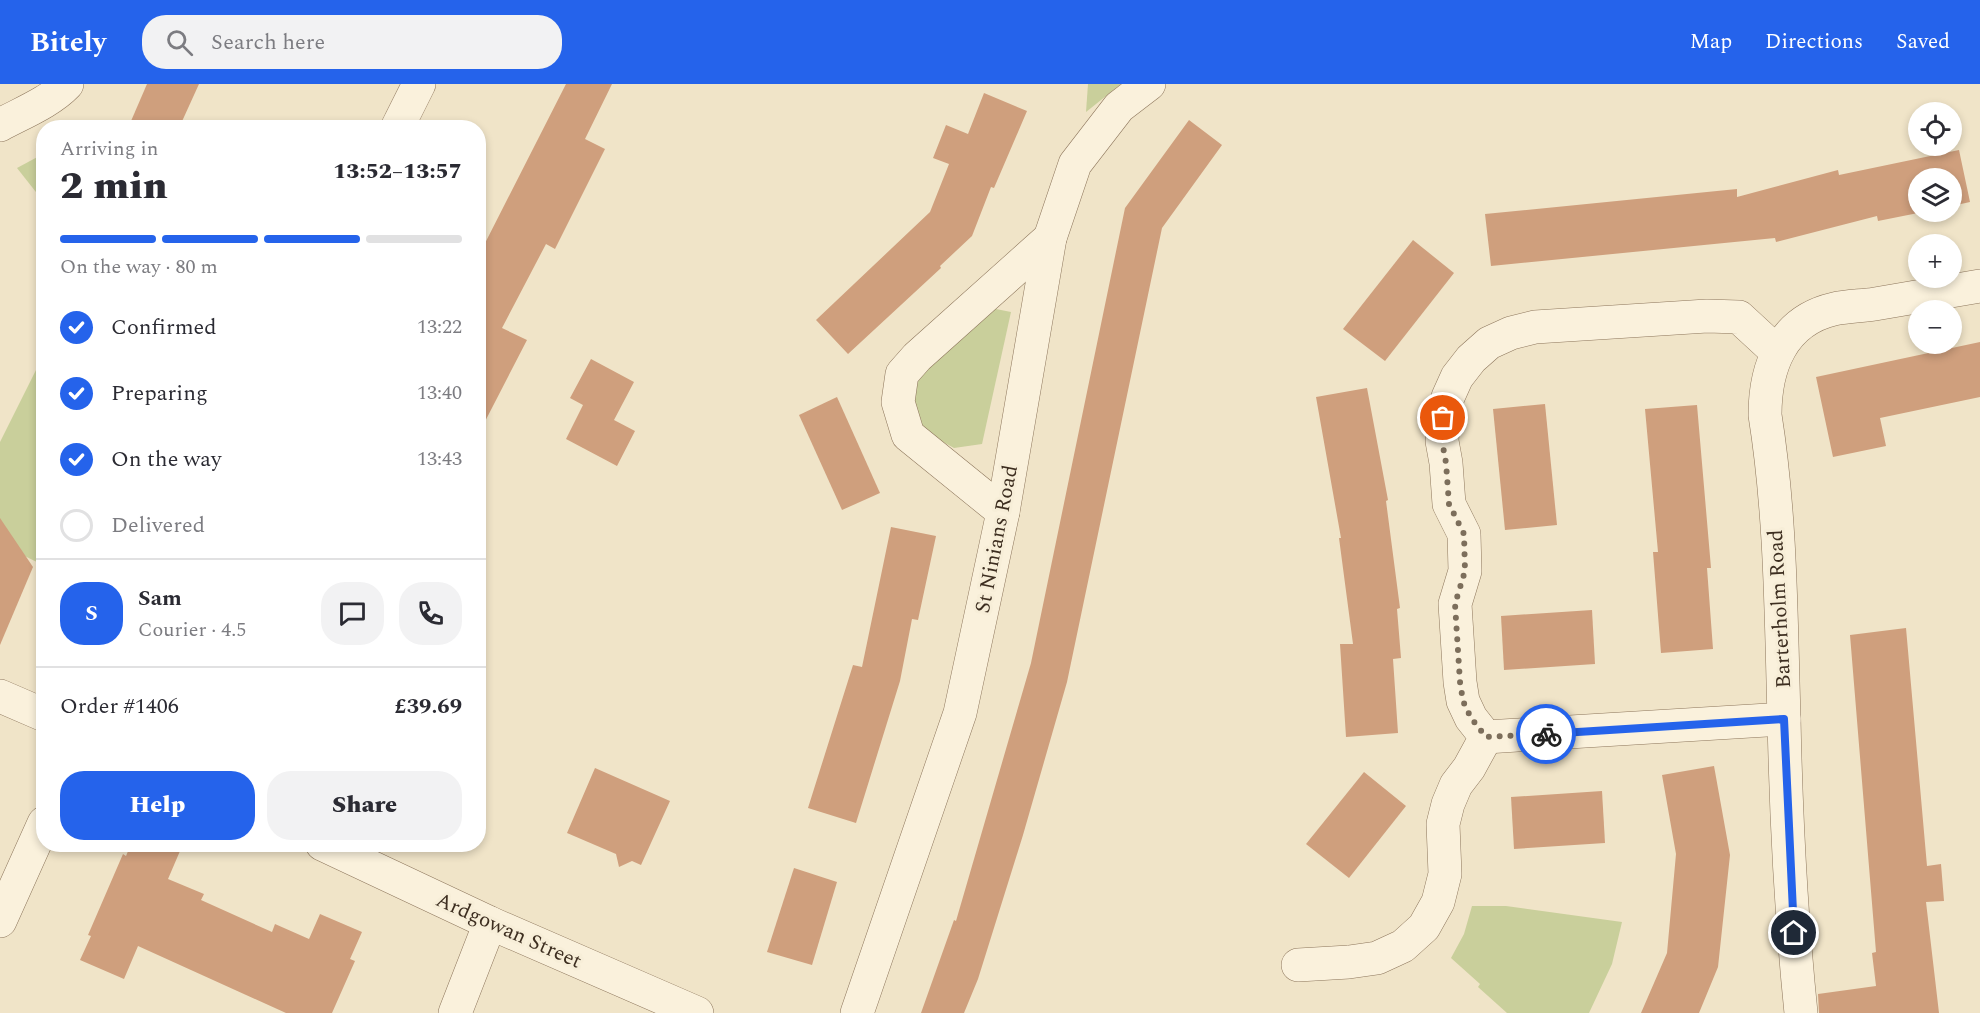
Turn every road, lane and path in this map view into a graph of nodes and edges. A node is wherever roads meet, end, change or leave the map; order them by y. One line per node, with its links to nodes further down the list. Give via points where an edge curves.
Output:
1 (67, 84): 5 (street)
2 (419, 84): 4 (street)
3 (1149, 84): 6 (street, St Ninians Road, via 1119,107 1075,164)
4 (401, 120)
5 (0, 125)
6 (1050, 238): 9 (street, St Ninians Road); 9 (street, via 902,374 898,402 908,435)
7 (1980, 286): 8 (street, via 1834,309 1797,328)
8 (1777, 352): 12 (street, Barterholm Road, via 1769,372 1765,415 1782,603); 13 (street, via 1738,317 1535,327 1489,344 1457,377 1443,418 1442,441 1449,504 1464,534 1465,571 1455,604 1460,682 1471,718)
9 (1003, 512): 21 (street, St Ninians Road, via 960,713)
10 (0, 696): 11 (street)
11 (36, 712)
12 (1784, 719): 13 (street); 22 (street, Barterholm Road)
13 (1486, 737): 18 (street, via 1448,804 1443,824 1444,874 1438,902 1424,927 1403,946 1377,958)
14 (36, 841): 16 (street)
15 (339, 852): 17 (street, Ardgowan Street)
16 (0, 921)
17 (490, 923): 19 (street); 20 (street, Ardgowan Street)
18 (1298, 965)
19 (455, 1013)
20 (697, 1013)
21 (857, 1013)
22 (1801, 1013)

